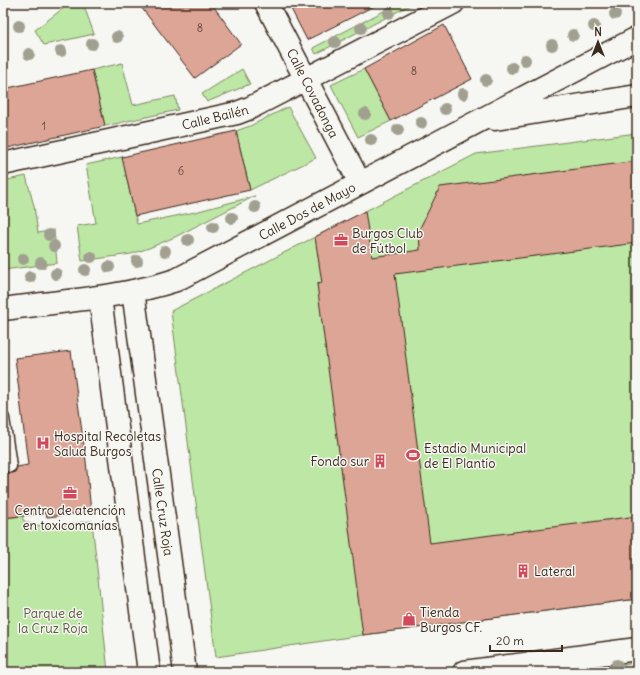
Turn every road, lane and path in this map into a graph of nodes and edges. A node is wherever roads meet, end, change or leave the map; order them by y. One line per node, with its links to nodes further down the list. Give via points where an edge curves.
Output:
1 (266, 3): 4 (street, Calle Covadonga)
2 (453, 3): 4 (street, Calle Bailén)
3 (637, 38): 6 (street, Calle Dos de Mayo)
4 (306, 79): 7 (street, Calle Bailén, via 237,113); 8 (street, Calle Covadonga)
5 (637, 96): 6 (street, Calle Dos de Mayo)
6 (478, 121): 8 (street, Calle Dos de Mayo)
7 (3, 164)
8 (360, 183): 9 (street, Calle Dos de Mayo, via 176,280)
9 (133, 291): 10 (street); 16 (street, Calle Cruz Roja)
10 (100, 296): 11 (street); 15 (street)
11 (3, 309)
12 (3, 424): 13 (lane)
13 (10, 466)
14 (637, 649): 17 (street)
15 (149, 672)
16 (185, 672)
17 (464, 672)

